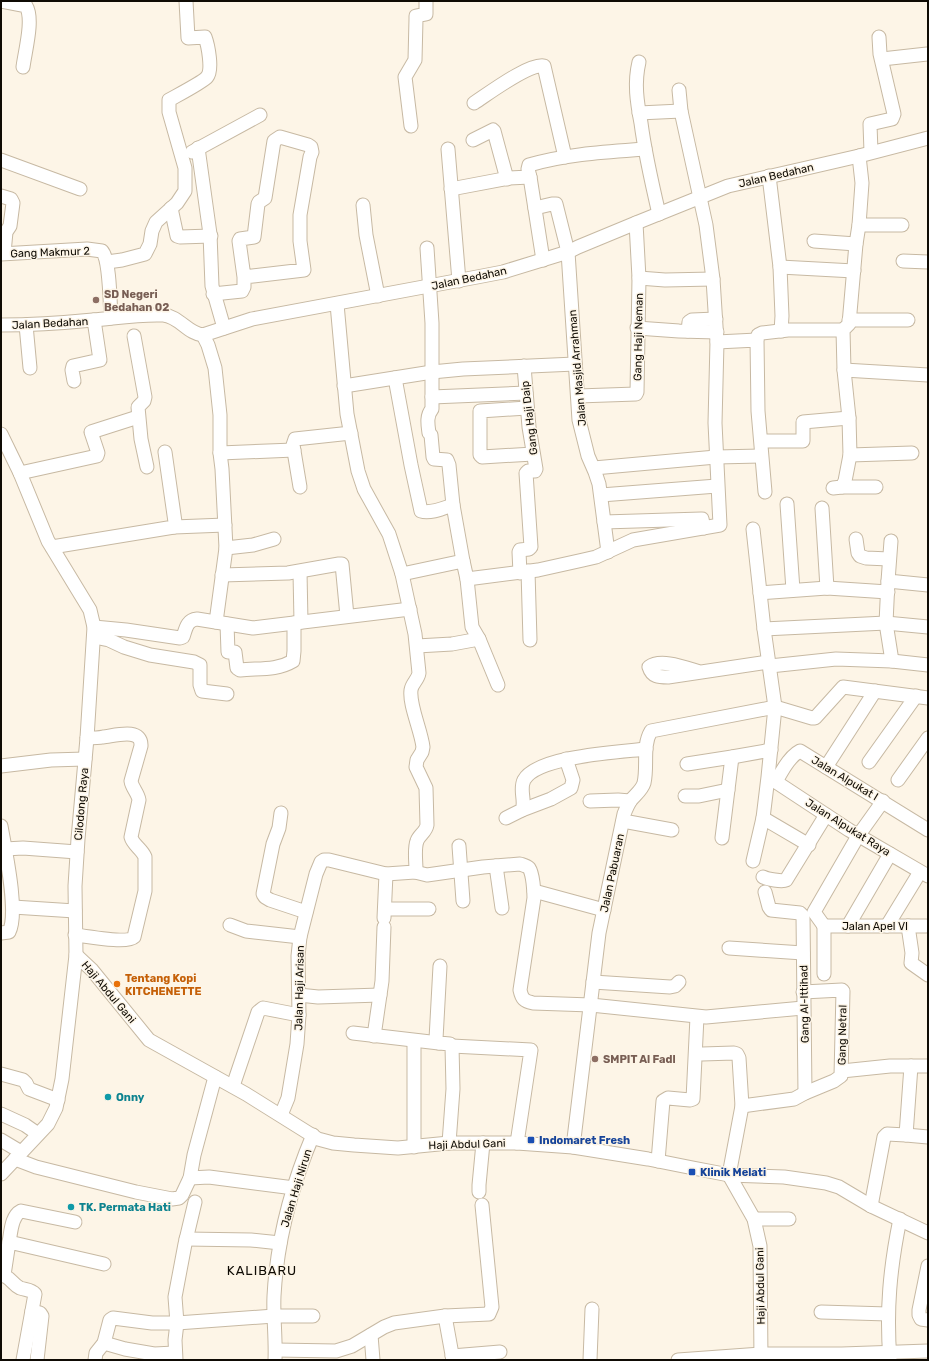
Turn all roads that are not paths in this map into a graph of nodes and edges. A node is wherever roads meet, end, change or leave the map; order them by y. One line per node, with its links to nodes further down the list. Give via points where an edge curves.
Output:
1 (1, 1): 8 (street, via 26,6 30,15)
2 (186, 1): 23 (street, via 188,38 205,37 210,70 206,78 169,100 169,112)
3 (426, 1): 14 (street, via 426,14 416,16 415,60 405,78)
4 (879, 37): 6 (street)
5 (927, 54): 6 (street)
6 (882, 59): 20 (street, via 894,116 889,120 870,124)
7 (639, 62): 12 (street, via 636,88)
8 (23, 67)
9 (679, 90): 11 (street)
10 (474, 103): 21 (street, via 506,81 536,66 544,66)
11 (681, 111): 12 (street); 31 (street)
12 (639, 113): 19 (street)
13 (260, 115): 17 (street)
14 (411, 126)
15 (928, 138): 20 (street, Jalan Bedahan)
16 (473, 140): 27 (street, via 494,131)
17 (198, 148): 23 (street); 39 (street)
18 (448, 149): 29 (street)
19 (645, 149): 21 (street); 35 (street)
20 (872, 152): 22 (street, Jalan Bedahan)
21 (565, 156): 25 (street, via 529,165)
22 (859, 156): 26 (street, Jalan Bedahan); 37 (street, via 862,183)
23 (182, 159): 33 (street, via 185,191)
24 (1, 160): 28 (street)
25 (530, 176): 27 (street); 34 (street)
26 (769, 176): 31 (street, Jalan Bedahan, via 728,186); 49 (street)
27 (508, 179): 29 (street)
28 (80, 189)
29 (451, 189): 54 (street)
30 (1, 196): 44 (street, via 11,199 13,203)
31 (699, 198): 35 (street, Jalan Bedahan); 53 (street, via 706,225)
32 (364, 205): 57 (street, via 366,235)
33 (171, 208): 39 (street, via 177,236); 47 (street, via 156,222 146,254)
34 (535, 208): 43 (street, Jalan Masjid Arrahman, via 556,204); 45 (street)
35 (659, 214): 36 (street, Jalan Bedahan)
36 (636, 223): 43 (street, Jalan Bedahan); 52 (street, Gang Haji Neman)
37 (859, 225): 38 (street); 41 (street)
38 (902, 225)
39 (211, 236): 56 (street)
40 (814, 241): 41 (street)
41 (856, 244): 50 (street)
42 (427, 248): 55 (street)
43 (568, 252): 45 (street, Jalan Bedahan); 72 (street, Jalan Masjid Arrahman)
44 (3, 254): 47 (street, Gang Makmur 2, via 88,249 104,252)
45 (543, 260): 54 (street, Jalan Bedahan)
46 (903, 261): 48 (street)
47 (107, 262): 59 (street)
48 (928, 262)
49 (780, 267): 50 (street); 68 (street)
50 (854, 271): 64 (street)
51 (244, 277): 51 (street, via 304,270 300,221 312,152 308,145 280,138 274,141 265,198 258,204 254,237 239,240); 56 (street, via 242,291)
52 (639, 278): 53 (street); 66 (street, Gang Haji Neman)
53 (713, 279): 67 (street)
54 (459, 281): 55 (street, Jalan Bedahan)
55 (430, 286): 57 (street, Jalan Bedahan); 76 (street)
56 (213, 294): 65 (street)
57 (378, 296): 58 (street, Jalan Bedahan)
58 (337, 304): 65 (street, Jalan Bedahan, via 252,319); 80 (street)
59 (111, 318): 60 (street, Jalan Bedahan); 69 (street, Jalan Bedahan, via 165,315)
60 (94, 320): 63 (street, Jalan Bedahan); 79 (street, via 100,360 73,366)
61 (908, 320): 64 (street)
62 (1, 325): 63 (street, Jalan Bedahan)
63 (26, 325): 74 (street)
64 (846, 325): 68 (street); 75 (street)
65 (224, 328): 69 (street, Jalan Bedahan)
66 (637, 328): 67 (street); 82 (street, Gang Haji Neman, via 637,393)
67 (716, 331): 71 (street); 97 (street)
68 (781, 331): 71 (street, via 762,333)
69 (204, 335): 92 (street, via 218,388)
70 (134, 336): 85 (street, via 145,397 138,407)
71 (757, 339): 89 (street, via 758,410)
72 (575, 364): 73 (street); 82 (street, Jalan Masjid Arrahman)
73 (524, 366): 76 (street); 81 (street, Gang Haji Daip)
74 (30, 368)
75 (844, 370): 77 (street); 86 (street)
76 (432, 372): 78 (street); 83 (street)
77 (928, 375)
78 (395, 378): 80 (street); 107 (street, via 422,511 429,512)
79 (74, 381)
80 (344, 386): 87 (street)
81 (526, 393): 83 (street); 84 (street, Gang Haji Daip)
82 (578, 396): 99 (street, Jalan Masjid Arrahman, via 579,420 588,456)
83 (432, 397): 107 (street, via 432,409 427,422 432,457 448,462)
84 (527, 408): 94 (street, Gang Haji Daip); 94 (street, via 480,411 480,455 482,457)
85 (138, 417): 98 (street); 100 (street, via 91,432 97,456)
86 (849, 418): 89 (street, via 804,422 803,441); 95 (street)
87 (351, 433): 90 (street, via 295,439); 124 (street, via 364,488 389,534)
88 (1, 434): 100 (street, Cilodong Raya)
89 (762, 441): 96 (street)
90 (294, 450): 92 (street); 102 (street)
91 (165, 452): 111 (street)
92 (220, 453): 110 (street)
93 (912, 453): 95 (street)
94 (533, 454): 123 (street, Gang Haji Daip, via 536,469 528,470 526,473 531,547 519,552)
95 (850, 455): 103 (street, via 845,481 838,487)
96 (761, 456): 97 (street); 104 (street)
97 (716, 457): 99 (street); 101 (street)
98 (147, 467)
99 (594, 468): 105 (street, Jalan Masjid Arrahman)
100 (20, 474): 117 (street, Cilodong Raya)
101 (717, 486): 105 (street); 112 (street, via 720,525)
102 (300, 487)
103 (876, 487)
104 (765, 492)
105 (601, 495): 109 (street, Jalan Masjid Arrahman)
106 (787, 504): 130 (street)
107 (453, 505): 121 (street)
108 (822, 508): 129 (street)
109 (604, 522): 112 (street, via 701,518); 119 (street, Jalan Masjid Arrahman)
110 (225, 525): 111 (street); 118 (street)
111 (174, 527): 117 (street)
112 (704, 528): 119 (street, via 633,540)
113 (753, 529): 131 (street)
114 (274, 539): 118 (street, via 253,545)
115 (856, 539): 120 (street, via 860,556)
116 (891, 541): 120 (street)
117 (52, 547): 139 (street, Cilodong Raya, via 90,610)
118 (226, 548): 125 (street)
119 (608, 552): 123 (street, via 596,557)
120 (889, 559): 128 (street)
121 (463, 561): 124 (street); 126 (street)
122 (300, 572): 125 (street); 133 (street, via 342,564); 135 (street)
123 (524, 572): 126 (street); 141 (street)
124 (402, 574): 132 (street)
125 (222, 575): 134 (street)
126 (466, 579): 140 (street, via 472,627)
127 (928, 585): 128 (street)
128 (888, 586): 129 (street); 136 (street)
129 (827, 588): 130 (street)
130 (792, 590): 131 (street)
131 (760, 593): 138 (street)
132 (410, 609): 133 (street); 142 (street)
133 (347, 616): 135 (street)
134 (222, 623): 135 (street, via 252,628); 135 (street, via 228,652 235,653 237,668 240,670 274,669 293,661); 139 (street, via 197,619 190,621 183,637 180,638 126,630)
135 (297, 623)
136 (886, 623): 137 (street); 138 (street); 143 (street)
137 (928, 627)
138 (764, 629): 144 (street)
139 (94, 635): 149 (street, via 150,655 194,662 200,665 202,691); 152 (street, Cilodong Raya)
140 (479, 639): 142 (street); 147 (street)
141 (530, 640)
142 (417, 646): 189 (street, via 419,676 412,685 410,695 422,740 422,752 416,767 426,788 427,829 416,844)
143 (892, 661): 144 (street, via 836,659); 145 (street)
144 (769, 664): 146 (street); 151 (street)
145 (928, 665)
146 (700, 672)
147 (498, 685)
148 (875, 691): 150 (street); 151 (street, via 843,687 815,718); 162 (street)
149 (227, 694)
150 (922, 697): 159 (street)
151 (775, 706): 154 (street, Jalan Pabuaran, via 652,731 648,736); 155 (street)
152 (87, 738): 157 (street, Cilodong Raya); 210 (street, via 130,734 142,741 131,782 139,800 131,837 145,857 145,891 132,939)
153 (928, 738): 164 (street)
154 (646, 749): 158 (street); 168 (street, Jalan Pabuaran, via 643,786)
155 (771, 750): 156 (street); 163 (street)
156 (732, 757): 160 (street); 165 (street)
157 (85, 759): 161 (street); 184 (street, Cilodong Raya)
158 (566, 759): 170 (street, via 542,767 527,776 521,789); 170 (street, via 573,780 571,788)
159 (870, 762)
160 (687, 764)
161 (1, 766)
162 (826, 767): 163 (street, Jalan Alpukat I, via 800,751); 169 (street, Jalan Alpukat I)
163 (772, 779): 172 (street, Jalan Alpukat Raya); 174 (street)
164 (898, 780)
165 (728, 790): 166 (street, via 700,796); 180 (street)
166 (685, 796)
167 (590, 800): 168 (street)
168 (630, 801): 175 (street, Jalan Pabuaran)
169 (883, 801): 178 (street, Jalan Alpukat I); 179 (street, Jalan Alpukat I)
170 (522, 810): 173 (street)
171 (281, 813): 201 (street, via 263,894 270,900)
172 (826, 815): 179 (street, Jalan Alpukat Raya); 181 (street)
173 (506, 818)
174 (763, 818): 181 (street); 186 (street)
175 (623, 821): 177 (street); 199 (street, Jalan Pabuaran)
176 (1, 826): 183 (street)
177 (672, 830)
178 (928, 830)
179 (858, 836): 185 (street, Jalan Alpukat Raya); 205 (street, Jalan Alpukat I, via 814,912)
180 (722, 838)
181 (809, 845): 192 (street, via 786,880)
182 (459, 846): 188 (street)
183 (5, 849): 184 (street); 196 (street)
184 (77, 852): 200 (street, Cilodong Raya)
185 (890, 854): 191 (street, Jalan Alpukat Raya); 206 (street)
186 (753, 861)
187 (496, 866): 188 (street, Jalan Haji Arisan); 193 (street, Jalan Haji Arisan, via 526,866); 197 (street)
188 (461, 870): 189 (street, Jalan Haji Arisan, via 427,875); 195 (street)
189 (414, 872): 190 (street, Jalan Haji Arisan)
190 (386, 874): 201 (street, Jalan Haji Arisan, via 324,860 316,874); 202 (street)
191 (924, 874): 207 (street)
192 (763, 877)
193 (534, 891): 199 (street); 224 (street, via 520,990 522,998 533,1003)
194 (766, 892): 213 (street, Gang Al-Ittihad, via 771,910 800,913 802,916)
195 (463, 901)
196 (9, 903): 200 (street); 209 (street, via 12,927 9,932)
197 (502, 908)
198 (429, 909): 202 (street)
199 (604, 910): 219 (street, Jalan Pabuaran)
200 (75, 911): 210 (street, Cilodong Raya)
201 (306, 912): 211 (street, Jalan Haji Arisan)
202 (384, 918): 223 (street)
203 (230, 925): 211 (street, via 246,931)
204 (927, 925): 208 (street, Jalan Apel VI); 214 (street)
205 (824, 926): 206 (street, Jalan Apel VI); 217 (street)
206 (848, 926): 207 (street, Jalan Apel VI)
207 (887, 926): 208 (street, Jalan Apel VI)
208 (908, 926): 214 (street)
209 (1, 933)
210 (75, 935): 215 (street, Cilodong Raya)
211 (300, 937): 222 (street, Jalan Haji Arisan)
212 (729, 948): 213 (street)
213 (803, 953): 221 (street, Gang Al-Ittihad)
214 (912, 953): 218 (street, via 911,963)
215 (76, 955): 238 (street, Haji Abdul Gani, via 92,970 149,1040); 241 (street, Cilodong Raya, via 67,1044)
216 (440, 966): 231 (street, via 436,1039)
217 (824, 974)
218 (928, 975)
219 (592, 982): 220 (street, via 670,987); 224 (street, Jalan Pabuaran)
220 (679, 982)
221 (803, 992): 225 (street, Gang Al-Ittihad); 236 (street, Gang Netral, via 843,991)
222 (299, 995): 223 (street); 226 (street, Jalan Haji Arisan)
223 (380, 995): 229 (street)
224 (591, 1005): 227 (street); 253 (street, Jalan Pabuaran)
225 (803, 1008): 227 (street); 240 (street, Gang Al-Ittihad)
226 (299, 1015): 239 (street, via 263,1008 258,1012); 244 (street, Jalan Haji Arisan, via 291,1088)
227 (697, 1017): 256 (street, via 693,1099 668,1098 663,1102)
228 (353, 1033): 229 (street)
229 (374, 1036): 230 (street)
230 (414, 1041): 231 (street); 254 (street)
231 (439, 1043): 232 (street)
232 (452, 1046): 250 (street); 252 (street, via 531,1050)
233 (702, 1054): 242 (street, via 737,1054)
234 (911, 1066): 235 (street); 236 (street); 246 (street)
235 (928, 1066)
236 (842, 1071): 240 (street, via 839,1078)
237 (1, 1074): 241 (street, via 23,1080 29,1089)
238 (215, 1077): 239 (street, Haji Abdul Gani); 259 (street)
239 (233, 1086): 244 (street, Haji Abdul Gani)
240 (805, 1093): 242 (street, via 794,1099)
241 (58, 1100): 245 (street, Cilodong Raya, via 52,1116)
242 (742, 1106): 258 (street)
243 (1, 1114): 245 (street, via 25,1124)
244 (281, 1115): 247 (street, Haji Abdul Gani)
245 (38, 1134): 255 (street, Cilodong Raya)
246 (906, 1135): 248 (street); 262 (street, via 887,1134 884,1137)
247 (313, 1136): 254 (street, Haji Abdul Gani, via 354,1145); 260 (street, Jalan Haji Nirun)
248 (928, 1137)
249 (1, 1140): 255 (street)
250 (450, 1143): 251 (street, Haji Abdul Gani); 254 (street, Haji Abdul Gani)
251 (483, 1143): 252 (street, Haji Abdul Gani); 280 (street, via 479,1185 491,1312)
252 (517, 1143): 253 (street, Haji Abdul Gani)
253 (573, 1146): 256 (street, Haji Abdul Gani)
254 (414, 1147)
255 (18, 1156): 257 (street, Cilodong Raya); 259 (street, via 36,1167 172,1199 182,1195)
256 (658, 1161): 258 (street, Haji Abdul Gani)
257 (1, 1174)
258 (729, 1175): 262 (street, via 784,1177 826,1183 839,1187); 263 (street, Haji Abdul Gani)
259 (190, 1178): 260 (street, via 209,1177)
260 (294, 1188): 270 (street, Jalan Haji Nirun, via 284,1219)
261 (195, 1202): 268 (street)
262 (871, 1206): 265 (street)
263 (754, 1219): 264 (street); 290 (street, Haji Abdul Gani, via 760,1246)
264 (789, 1219)
265 (900, 1220): 267 (street); 277 (street, via 892,1262)
266 (75, 1222): 269 (street, via 21,1211 14,1217)
267 (928, 1233)
268 (186, 1239): 270 (street); 282 (street, via 175,1297)
269 (9, 1242): 271 (street); 273 (street)
270 (280, 1243): 278 (street, Jalan Haji Nirun, via 276,1267)
271 (104, 1264)
272 (928, 1266): 281 (street, via 919,1310 921,1319)
273 (2, 1275): 275 (street, via 10,1278 19,1288 32,1290 35,1294)
274 (592, 1309): 297 (street)
275 (32, 1311): 293 (street); 294 (street, via 42,1316)
276 (821, 1312): 277 (street)
277 (888, 1314): 289 (street)
278 (274, 1316): 279 (street); 282 (street); 287 (street, Jalan Haji Nirun)
279 (313, 1316)
280 (445, 1316): 283 (street, via 394,1323); 292 (street)
281 (928, 1320)
282 (177, 1323): 284 (street, via 113,1318 110,1320); 288 (street)
283 (371, 1334): 287 (street, via 352,1346 336,1351); 296 (street)
284 (104, 1343): 288 (street); 295 (street, via 96,1353)
285 (928, 1351): 289 (street)
286 (500, 1352): 292 (street)
287 (276, 1355)
288 (175, 1356)
289 (890, 1356): 291 (street)
290 (761, 1357): 291 (street); 298 (street)
291 (842, 1357)
292 (452, 1358)
293 (23, 1360)
294 (37, 1360)
295 (95, 1360)
296 (373, 1360)
297 (590, 1360)
298 (678, 1360)

